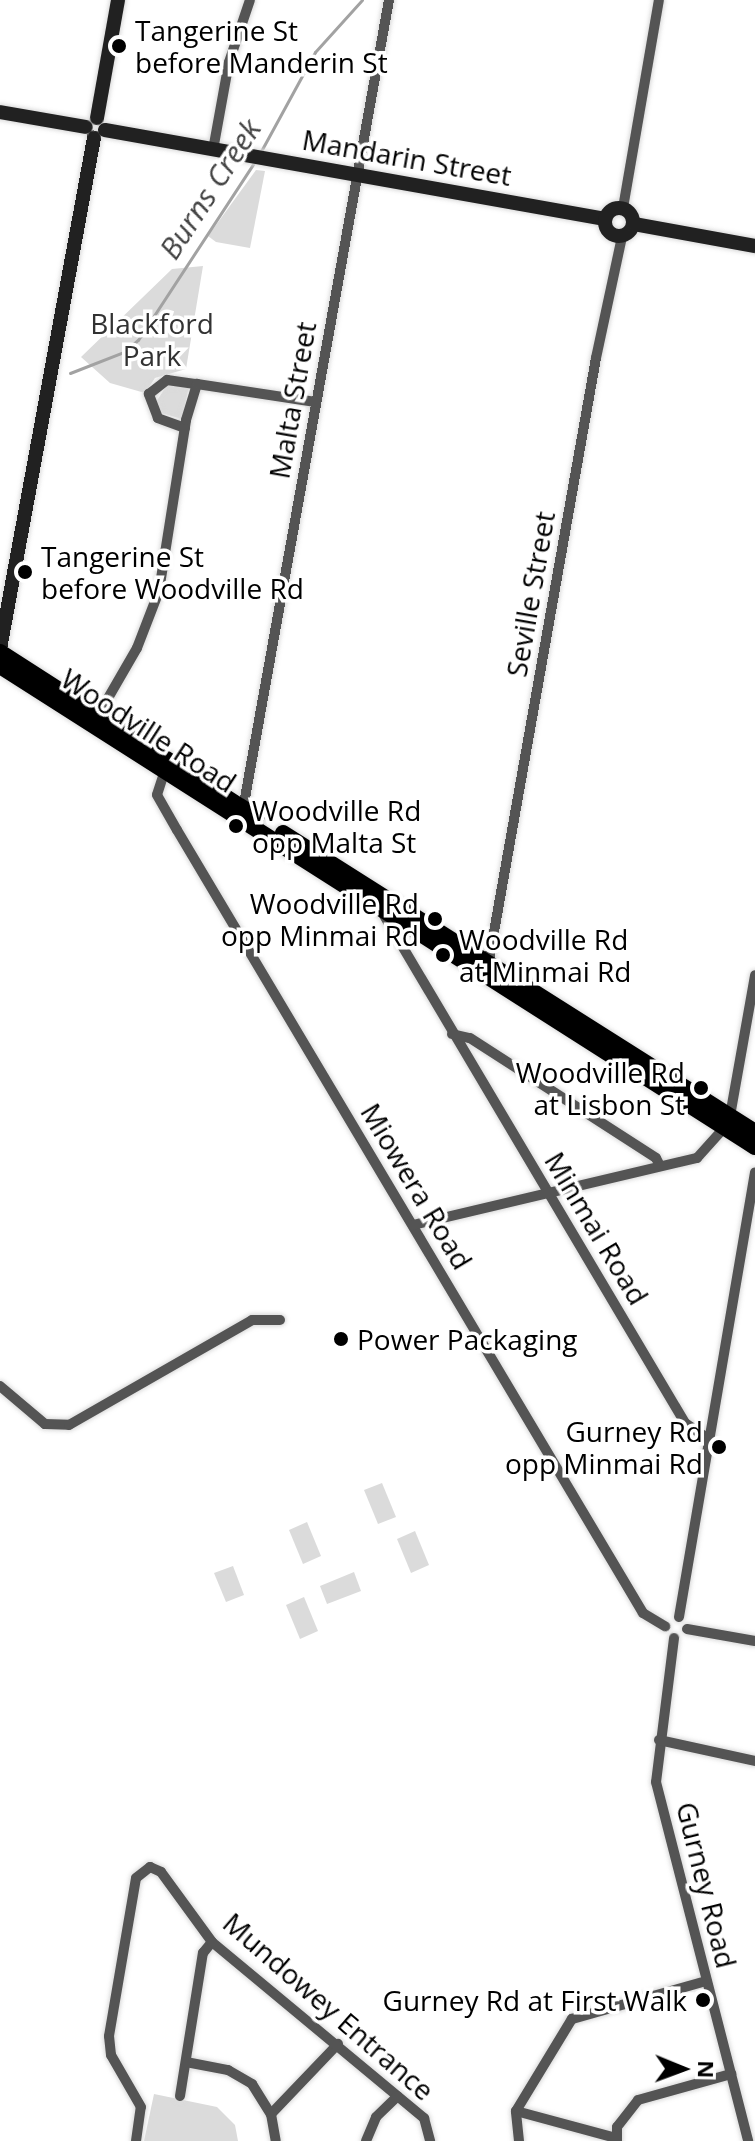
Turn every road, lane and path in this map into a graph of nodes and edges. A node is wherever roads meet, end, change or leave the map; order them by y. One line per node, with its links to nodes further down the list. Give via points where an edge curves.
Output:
1 (118, 0): 6 (street)
2 (250, 0): 7 (street, via 229,62)
3 (389, 0): 8 (street, Malta Street)
4 (659, 0): 9 (street)
5 (0, 112): 6 (street, Mandarin Street)
6 (95, 128): 7 (street, Mandarin Street); 17 (street)
7 (213, 150): 8 (street, Mandarin Street)
8 (356, 175): 10 (street, Mandarin Street); 15 (street, Malta Street)
9 (623, 208): 10 (street, via 612,210); 11 (street)
10 (605, 219): 12 (street, via 609,232)
11 (634, 224): 12 (street); 13 (street)
12 (622, 237): 23 (street, Seville Street)
13 (755, 246)
14 (197, 384): 15 (street); 16 (street); 16 (street, via 167,380 149,394 158,418)
15 (316, 402): 21 (street, Malta Street)
16 (185, 428): 19 (street, via 159,591 137,648)
17 (0, 650): 19 (main road, Woodville Road)
18 (0, 666): 20 (main road, Woodville Road)
19 (100, 712): 20 (main road, Woodville Road)
20 (167, 765): 21 (main road, Woodville Road); 22 (main road, Woodville Road); 32 (street, Miowera Road, via 157,795)
21 (243, 809): 23 (main road, Woodville Road)
22 (378, 906): 25 (street, Minmai Road); 26 (main road, Woodville Road)
23 (489, 960): 26 (main road, Woodville Road)
24 (755, 975): 26 (street)
25 (452, 1034): 29 (street, via 470,1038 656,1158); 31 (street, Minmai Road)
26 (727, 1122): 27 (main road, Woodville Road); 28 (main road, Woodville Road); 29 (street, via 697,1158)
27 (755, 1132)
28 (755, 1147)
29 (660, 1166): 31 (street)
30 (755, 1172): 35 (street)
31 (549, 1194): 32 (street); 35 (street, Minmai Road, via 685,1423)
32 (413, 1225): 37 (street, Miowera Road, via 643,1613)
33 (280, 1320): 34 (street, via 252,1320 69,1425 45,1424)
34 (0, 1386)
35 (710, 1440): 36 (street)
36 (679, 1617): 37 (street); 38 (street)
37 (665, 1626): 39 (street)
38 (687, 1629): 39 (street); 40 (street)
39 (674, 1638): 41 (street, Gurney Road)
40 (755, 1641)
41 (659, 1740): 42 (street); 44 (street, Gurney Road, via 656,1782)
42 (755, 1761)
43 (212, 1942): 45 (street, Mundowey Entrance); 46 (street, via 203,1953); 53 (street, Mundowey Entrance, via 161,1872 145,1868 136,1878 109,2036 111,2055 141,2107)
44 (706, 1981): 47 (street, Gurney Road); 50 (street, via 572,2019)
45 (338, 2044): 49 (street, Mundowey Entrance); 51 (street)
46 (186, 2062): 48 (street); 51 (street, via 240,2075 263,2097)
47 (731, 2074): 52 (street, via 638,2100 617,2127); 58 (street, Gurney Road)
48 (180, 2096)
49 (398, 2096): 55 (street, via 376,2117); 56 (street, Mundowey Entrance, via 424,2118)
50 (516, 2111): 52 (street); 57 (street)
51 (271, 2114): 54 (street)
52 (616, 2139)
53 (136, 2141)
54 (276, 2141)
55 (366, 2141)
56 (430, 2141)
57 (519, 2141)
58 (748, 2141)

